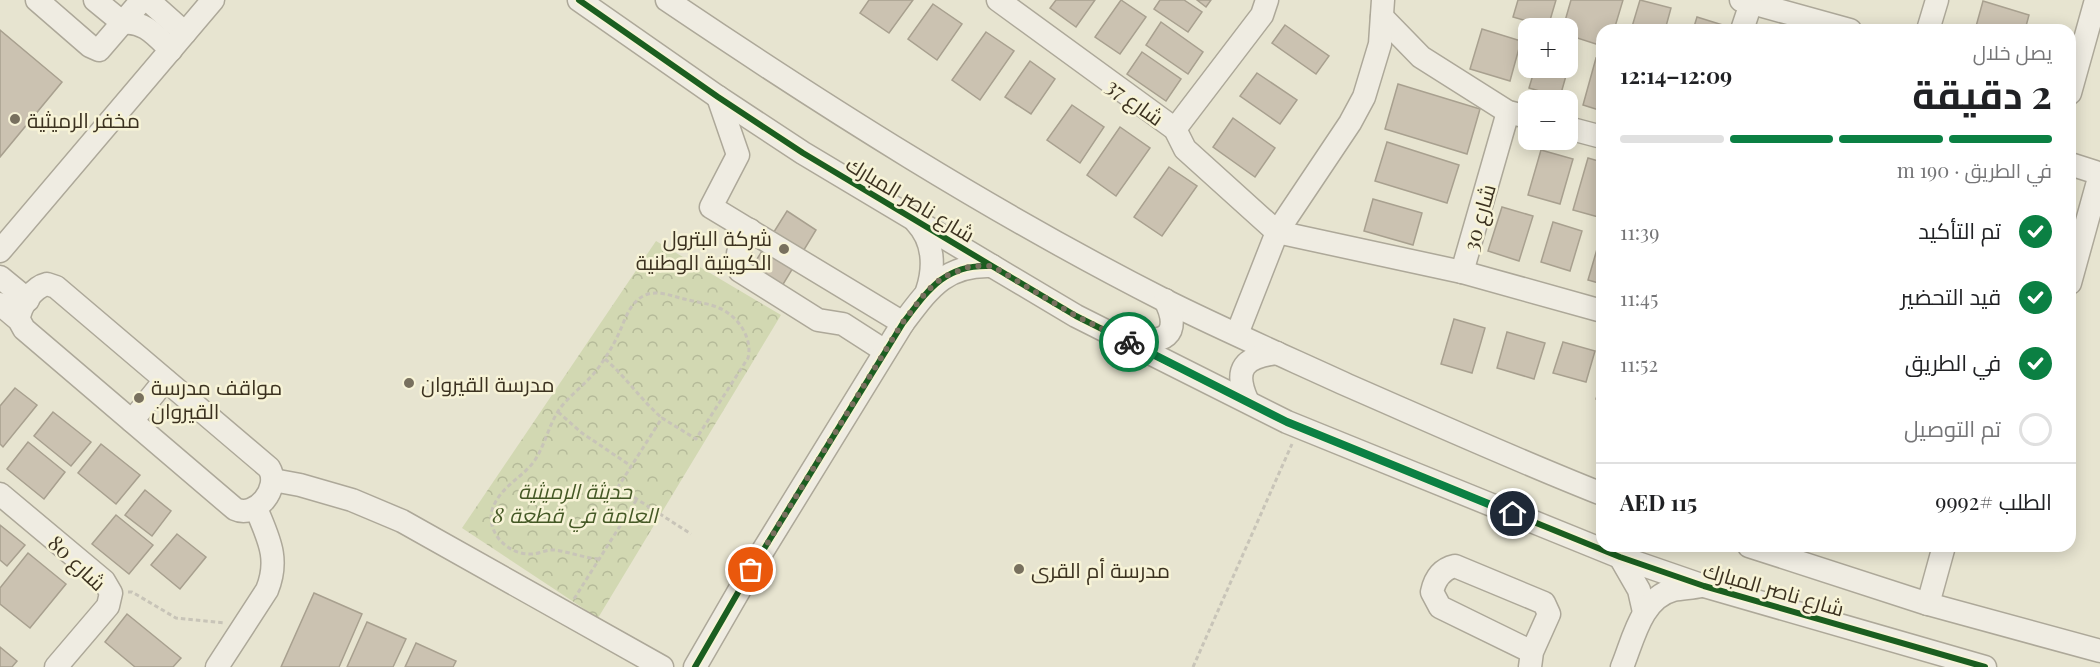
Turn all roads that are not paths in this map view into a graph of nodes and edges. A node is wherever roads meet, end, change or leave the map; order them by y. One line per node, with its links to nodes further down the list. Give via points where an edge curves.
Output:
1 (37, 0): 14 (street, via 96,49 102,48)
2 (95, 0): 14 (street)
3 (142, 0): 14 (street)
4 (148, 0): 18 (street)
5 (213, 0): 18 (street)
6 (579, 0): 20 (street, شارع ناصر المبارك)
7 (667, 0): 36 (street, شارع ناصر المبارك, via 905,155)
8 (998, 0): 22 (street, شارع 37)
9 (1267, 0): 22 (street, شارع 37, via 1262,15)
10 (1937, 0): 17 (street)
11 (2096, 0): 19 (street)
12 (1746, 1): 15 (street); 16 (street)
13 (1382, 8): 21 (street, via 1421,57); 29 (street, via 1380,44 1358,110)
14 (123, 23): 18 (street, via 134,22)
15 (1743, 24)
16 (1828, 24)
17 (1930, 24)
18 (178, 42): 30 (street)
19 (2076, 72)
20 (718, 98): 26 (street, شارع ناصر المبارك); 28 (street, via 738,154 711,207)
21 (1518, 115): 33 (street, شارع 30)
22 (1174, 129): 29 (street, via 1185,149)
23 (1578, 131): 24 (street)
24 (1596, 135)
25 (2076, 166): 27 (street, via 2099,176)
26 (912, 218): 31 (street, شارع ناصر المبارك); 35 (street, via 930,246 933,269)
27 (2094, 220): 32 (street)
28 (750, 230): 41 (street); 43 (street, via 738,253 740,271 819,320 843,324)
29 (1277, 232): 33 (street); 42 (street)
30 (0, 250)
31 (992, 266): 35 (street, via 971,266 952,272); 40 (street, شارع ناصر المبارك)
32 (2076, 268)
33 (1462, 272): 38 (street, شارع 30)
34 (0, 277): 39 (street)
35 (927, 291): 41 (street)
36 (1165, 300): 40 (street, via 1172,325 1156,341 1145,340 1092,314); 42 (street, شارع ناصر المبارك)
37 (0, 304): 39 (street)
38 (1596, 309)
39 (24, 310): 45 (street, via 39,287 52,285); 47 (street, via 24,328)
40 (1076, 316): 46 (street, شارع ناصر المبارك)
41 (903, 322): 43 (street)
42 (1237, 334): 44 (street, شارع ناصر المبارك)
43 (885, 351): 66 (street)
44 (1277, 353): 46 (street, via 1260,355 1244,366 1240,380); 49 (street, شارع ناصر المبارك)
45 (165, 380): 47 (street); 48 (street, via 269,468)
46 (1247, 400): 52 (street, شارع ناصر المبارك, via 1299,427)
47 (132, 421): 51 (street, via 235,509 245,512)
48 (273, 480): 51 (street); 65 (street, via 326,491 402,521)
49 (1596, 492)
50 (0, 494): 63 (street, شارع 80, via 104,581 111,593 108,606)
51 (256, 508): 64 (street, via 272,549 273,569 267,590)
52 (1596, 547)
53 (1608, 552): 56 (street, شارع ناصر المبارك)
54 (1768, 552): 58 (street, شارع ناصر المبارك)
55 (1942, 552): 58 (street)
56 (1620, 557): 57 (street, شارع ناصر المبارك); 59 (street, via 1639,590)
57 (1704, 586): 59 (street, via 1671,591); 68 (street, شارع ناصر المبارك)
58 (1928, 604): 60 (street, شارع ناصر المبارك)
59 (1644, 612): 67 (street)
60 (2069, 643): 61 (street, شارع ناصر المبارك); 69 (street)
61 (2100, 651)
62 (1531, 659): 62 (street, via 1549,614 1544,603 1455,566 1446,568 1434,582 1432,592 1440,607)
63 (56, 667)
64 (217, 667)
65 (662, 667)
66 (694, 667)
67 (1622, 667)
68 (1985, 667)
69 (2083, 667)

